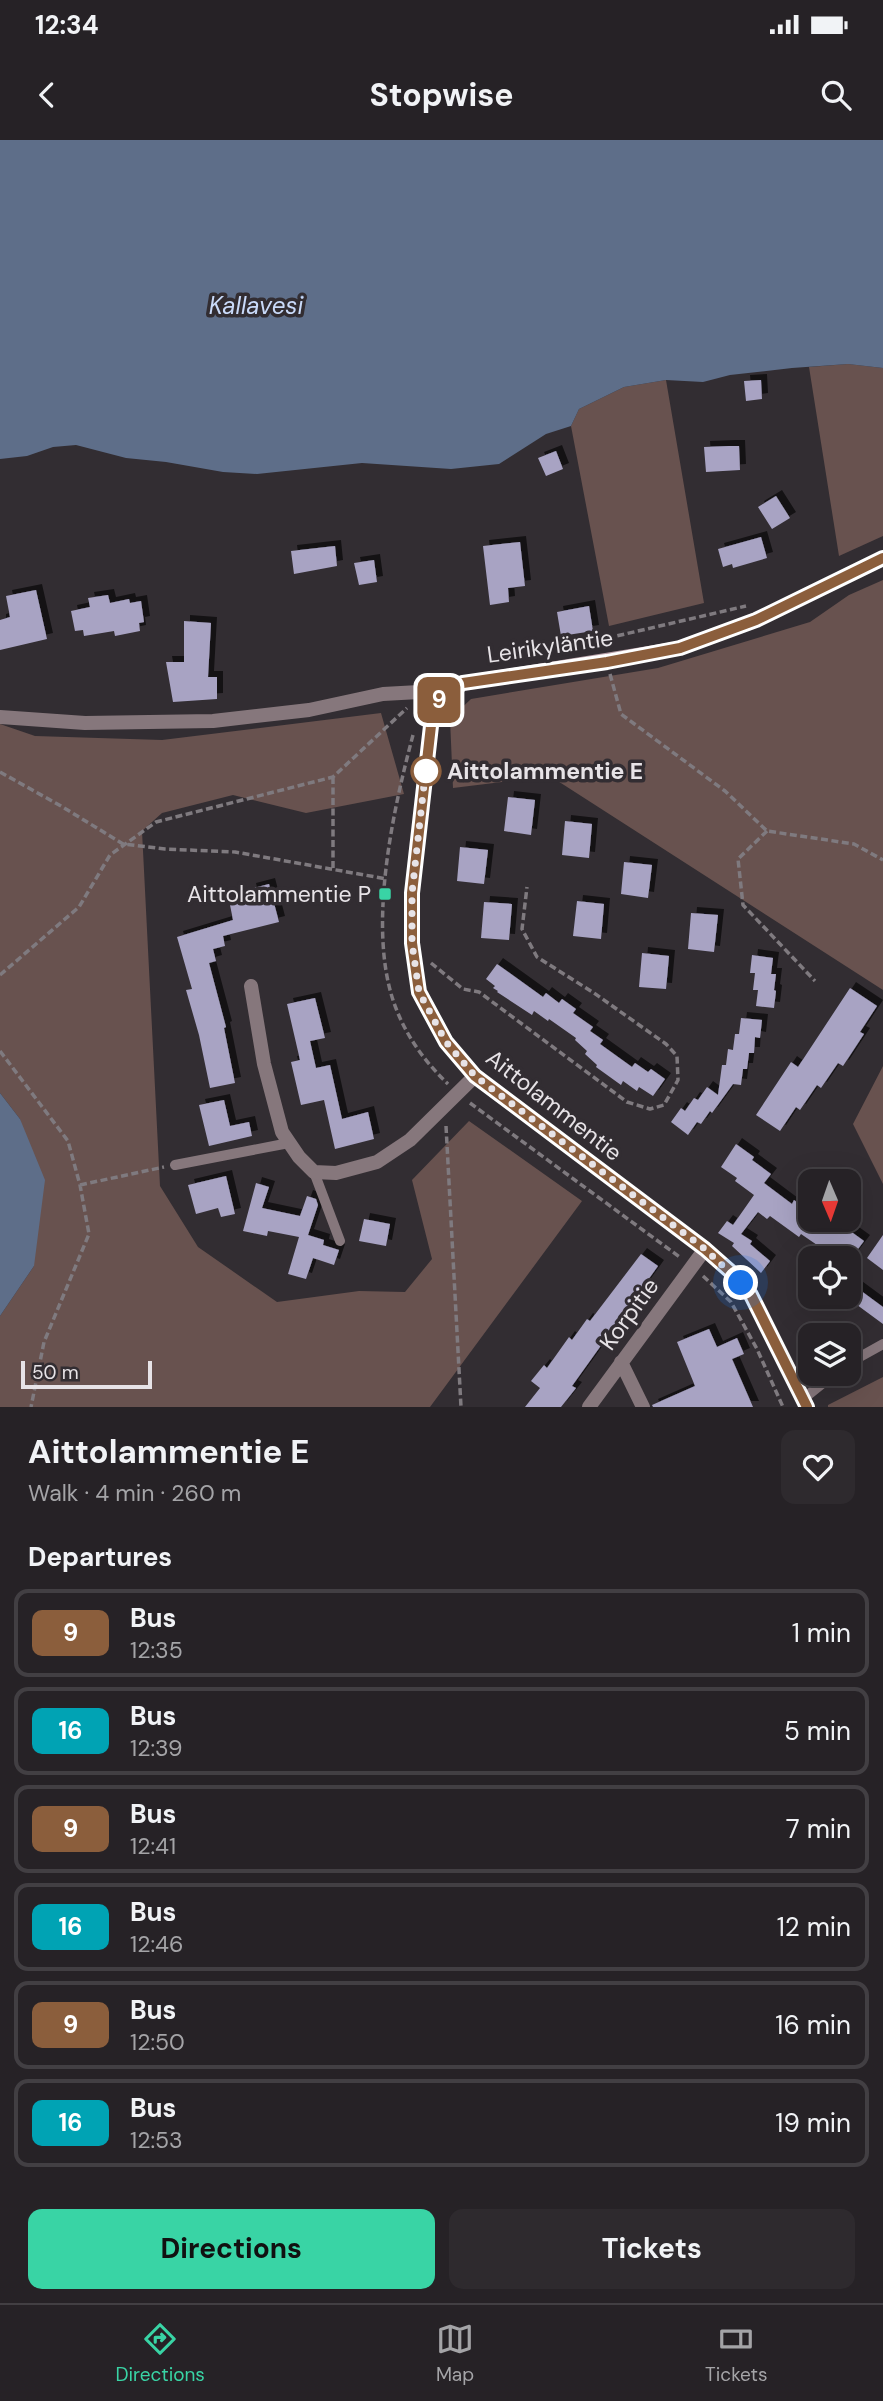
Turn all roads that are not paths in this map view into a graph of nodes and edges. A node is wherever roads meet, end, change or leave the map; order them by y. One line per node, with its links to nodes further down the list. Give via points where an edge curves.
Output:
1 (883, 558): 2 (street, Leirikyläntie, via 756,620 680,648 481,679)
2 (442, 695): 3 (street, via 383,694 309,710 213,721 85,723); 5 (street, Aittolammentie, via 432,717 414,879 412,943 419,992 446,1042)
3 (0, 718)
4 (251, 986): 6 (street, via 264,1064)
5 (475, 1076): 8 (street, via 410,1140 377,1161 336,1173); 10 (street, Aittolammentie)
6 (289, 1143): 7 (lane); 8 (street)
7 (176, 1165)
8 (314, 1172): 9 (lane)
9 (340, 1241)
10 (705, 1249): 13 (street, Korpitie); 15 (street, Aittolammentie, via 751,1295)
11 (883, 1343): 12 (lane)
12 (861, 1356)
13 (621, 1362): 16 (street, Korpitie); 17 (street)
14 (822, 1386): 15 (lane)
15 (805, 1403)
16 (589, 1407)
17 (643, 1407)

